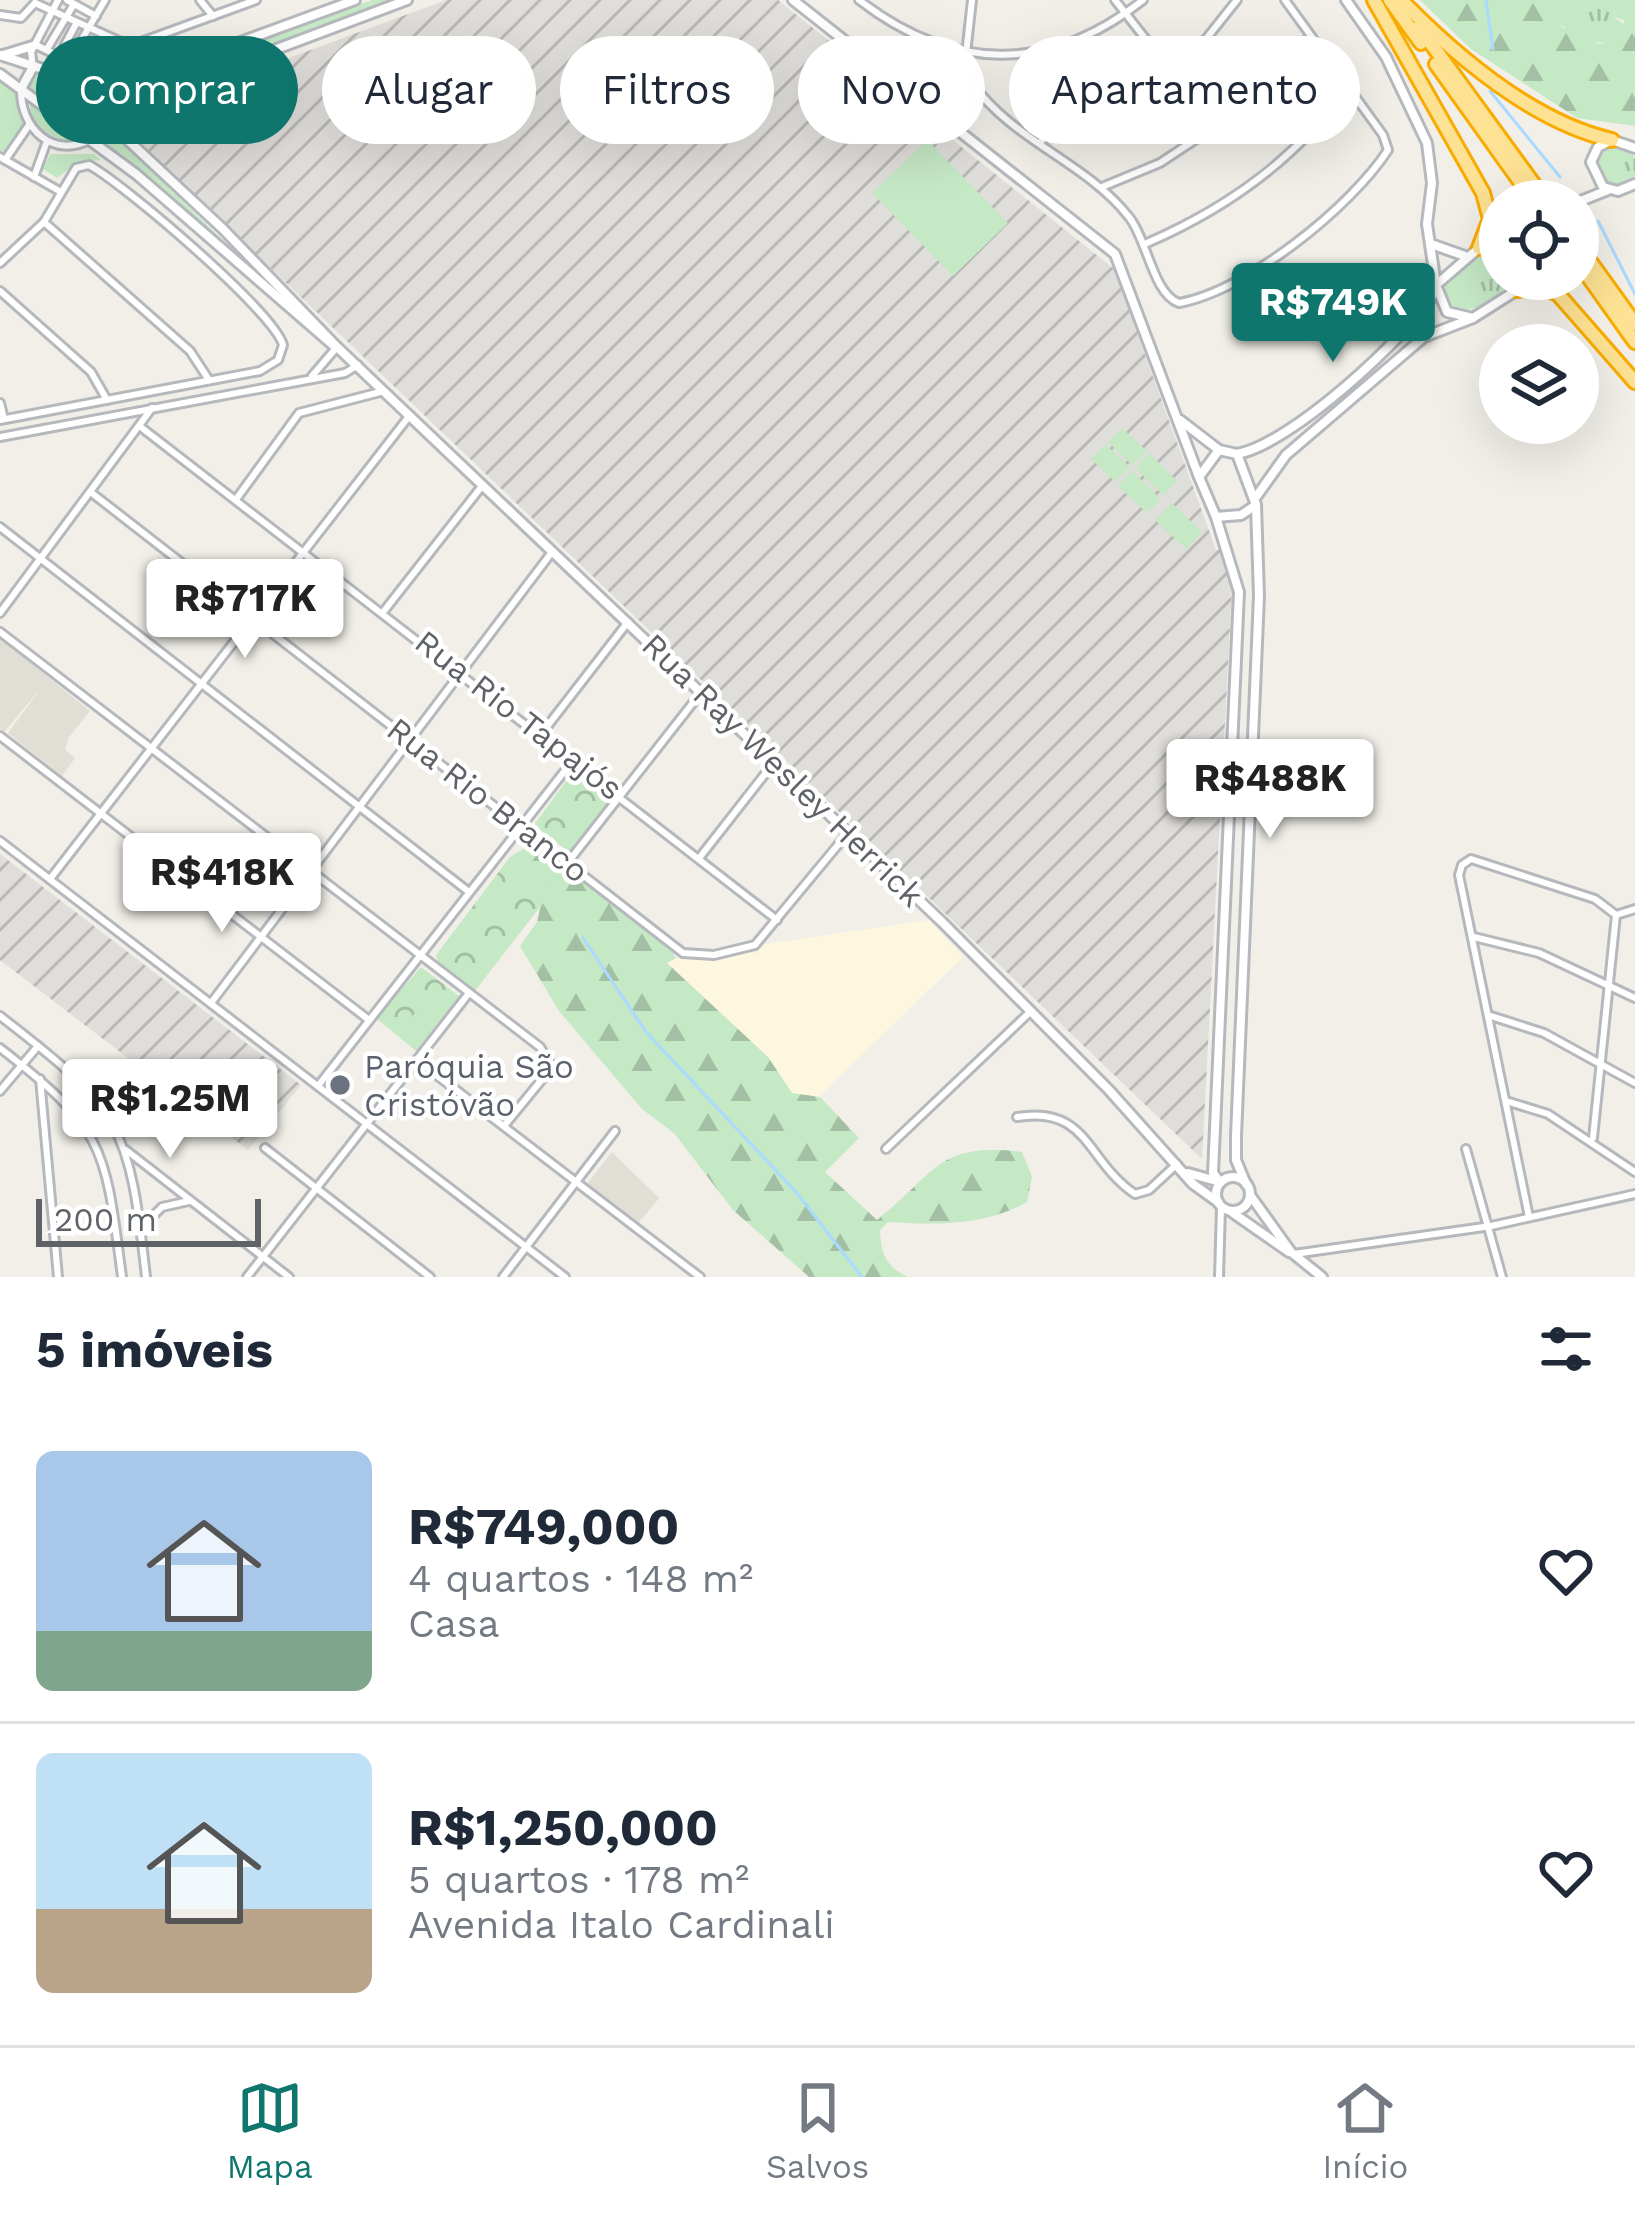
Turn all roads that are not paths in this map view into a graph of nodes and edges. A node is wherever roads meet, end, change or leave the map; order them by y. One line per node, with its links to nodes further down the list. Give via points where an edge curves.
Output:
1 (58, 0): 20 (street)
2 (105, 0): 23 (street)
3 (200, 0): 24 (street)
4 (256, 0): 24 (street)
5 (356, 0): 32 (street)
6 (407, 0): 38 (street)
7 (793, 0): 97 (street, via 1115,254)
8 (859, 0): 33 (street)
9 (972, 0): 34 (street)
10 (1115, 0): 21 (street)
11 (1143, 0): 21 (street)
12 (1237, 0): 36 (street)
13 (1285, 0): 37 (street)
14 (1346, 0): 73 (street, via 1420,121 1431,165)
15 (1374, 0): 75 (highway, via 1483,193 1490,220)
16 (1390, 0): 63 (highway)
17 (1400, 0): 52 (highway, via 1465,59 1566,125); 64 (highway)
18 (36, 2): 20 (street); 22 (street, via 21,18)
19 (70, 2): 23 (street); 25 (street)
20 (51, 12): 25 (street); 28 (street)
21 (1125, 14): 35 (street); 40 (street, via 1051,49)
22 (0, 15)
23 (96, 16): 27 (street)
24 (213, 16): 27 (street, via 130,46)
25 (66, 20): 26 (street); 29 (street)
26 (76, 24): 27 (street); 30 (street)
27 (88, 30): 31 (street)
28 (40, 36)
29 (56, 36)
30 (70, 36)
31 (84, 36)
32 (257, 36)
33 (918, 36)
34 (968, 36)
35 (1143, 36)
36 (1208, 36)
37 (1310, 36)
38 (298, 41)
39 (36, 45): 41 (street); 42 (street)
40 (985, 53)
41 (0, 55): 42 (street, Rua Ray Wesley Herrick)
42 (33, 67): 43 (street, Rua Ray Wesley Herrick); 45 (street)
43 (36, 68)
44 (0, 74): 45 (street, Rua Ray Wesley Herrick)
45 (21, 89): 47 (street, Rua Ray Wesley Herrick); 50 (street)
46 (985, 98): 49 (street)
47 (36, 100)
48 (1360, 104): 72 (street, via 1388,150 1319,222 1240,278 1179,303 1166,294)
49 (1009, 118)
50 (29, 125): 51 (street); 60 (street)
51 (36, 131)
52 (1612, 140): 59 (street); 61 (street, via 1598,147)
53 (46, 144): 62 (street)
54 (98, 144): 86 (street, Rua Ray Wesley Herrick)
55 (132, 144): 86 (street, Rua Ray Wesley Herrick)
56 (1040, 144): 67 (street)
57 (1189, 144): 67 (street)
58 (1299, 144): 72 (street, via 1247,189)
59 (1634, 147)
60 (3, 159): 62 (street)
61 (1592, 170): 65 (street); 68 (street)
62 (34, 177): 69 (street)
63 (1519, 180)
64 (1531, 180)
65 (1588, 180)
66 (1635, 184): 68 (street)
67 (1102, 187): 72 (street)
68 (1610, 190): 70 (street)
69 (61, 192): 71 (street); 89 (street, via 76,169 89,165 274,326 283,345 278,360)
70 (1599, 194)
71 (44, 222): 76 (street); 89 (street, via 190,351)
72 (1147, 243)
73 (1431, 244): 75 (street); 78 (street)
74 (1479, 251): 75 (street)
75 (1473, 252): 78 (street)
76 (0, 263)
77 (1599, 274): 84 (highway)
78 (1436, 288): 83 (street, via 1447,312); 101 (street, via 1412,327 1279,439)
79 (0, 291): 92 (street, via 91,372)
80 (1599, 291): 85 (highway)
81 (1497, 300): 83 (street)
82 (1563, 300): 90 (highway)
83 (1474, 318): 106 (street, via 1424,337 1286,455)
84 (1635, 324)
85 (1635, 342)
86 (337, 347): 87 (street, Rua Ray Wesley Herrick); 88 (street)
87 (358, 365): 88 (street); 91 (street, Rua Ray Wesley Herrick)
88 (309, 379): 94 (street)
89 (209, 380): 92 (street)
90 (1635, 382)
91 (384, 392): 95 (street, Rua Ray Wesley Herrick); 105 (street, via 299,413)
92 (107, 400): 96 (street)
93 (0, 403): 96 (street)
94 (152, 408): 98 (street); 99 (street)
95 (410, 415): 103 (street, Rua Ray Wesley Herrick); 109 (street)
96 (2, 419)
97 (1179, 419): 100 (street); 102 (street)
98 (142, 428): 104 (street); 105 (street, Rua Rio Tapajós)
99 (0, 437)
100 (1219, 450): 101 (street); 102 (street)
101 (1237, 454): 106 (street)
102 (1199, 477): 107 (street)
103 (482, 485): 110 (street, Rua Ray Wesley Herrick); 112 (street)
104 (93, 494): 111 (street); 114 (street, Rua Rio Branco)
105 (237, 497): 109 (street, Rua Rio Tapajós)
106 (1256, 501): 107 (street, via 1241,515); 174 (street, via 1236,1136)
107 (1216, 517): 173 (street, via 1239,592 1213,1173)
108 (0, 527): 111 (street)
109 (303, 551): 112 (street, Rua Rio Tapajós); 114 (street)
110 (553, 551): 115 (street, Rua Ray Wesley Herrick); 117 (street)
111 (41, 559): 113 (street); 118 (street)
112 (384, 611): 117 (street, Rua Rio Tapajós)
113 (0, 613)
114 (253, 617): 118 (street); 122 (street, Rua Rio Branco)
115 (628, 622): 119 (street, Rua Ray Wesley Herrick); 120 (street)
116 (0, 632): 123 (street)
117 (464, 674): 120 (street, Rua Rio Tapajós); 122 (street)
118 (202, 682): 123 (street); 127 (street)
119 (699, 695): 125 (street, Rua Ray Wesley Herrick); 126 (street)
120 (542, 733): 124 (street, Rua Rio Tapajós)
121 (0, 736): 128 (street)
122 (412, 741): 127 (street); 129 (street, Rua Rio Branco)
123 (152, 749): 128 (street); 134 (street)
124 (574, 759): 126 (street, Rua Rio Tapajós); 129 (street)
125 (772, 765): 130 (street, Rua Ray Wesley Herrick); 132 (street)
126 (623, 796): 132 (street, Rua Rio Tapajós); 133 (street)
127 (360, 806): 134 (street); 136 (street)
128 (100, 812): 135 (street); 140 (street)
129 (522, 825): 133 (street, Rua Rio Branco); 136 (street)
130 (848, 834): 139 (street, Rua Rio Branco); 147 (street, Rua Ray Wesley Herrick)
131 (0, 841): 135 (street)
132 (700, 857): 139 (street, Rua Rio Tapajós)
133 (569, 861): 139 (street, Rua Rio Branco, via 691,956 755,945)
134 (311, 870): 140 (street); 142 (street)
135 (50, 879): 146 (street)
136 (469, 892): 142 (street)
137 (1635, 909): 138 (street)
138 (1616, 915): 141 (street, via 1595,899 1471,859 1460,875); 143 (street)
139 (778, 920)
140 (260, 937): 146 (street); 150 (street)
141 (1474, 937): 143 (street, via 1539,952); 149 (street)
142 (420, 956): 144 (street); 150 (street)
143 (1607, 981): 145 (street); 154 (street)
144 (469, 994): 153 (street); 163 (street, via 540,1047 549,1066)
145 (1635, 998)
146 (212, 1004): 158 (street)
147 (1031, 1011): 167 (street); 170 (street, Rua Ray Wesley Herrick)
148 (0, 1016): 151 (street)
149 (1491, 1016): 154 (street); 160 (street)
150 (369, 1020): 158 (street)
151 (38, 1046): 155 (street); 169 (street, via 90,1089)
152 (0, 1048): 155 (street)
153 (417, 1060): 162 (street); 163 (street)
154 (1600, 1061): 157 (street); 165 (street)
155 (21, 1065): 156 (street); 159 (street)
156 (40, 1079): 186 (street); 187 (street, via 79,1116 102,1159)
157 (1635, 1083)
158 (318, 1086): 162 (street)
159 (0, 1091)
160 (1506, 1101): 165 (street, via 1533,1106); 180 (street)
161 (1017, 1117): 170 (street, via 1061,1118 1135,1195)
162 (365, 1124): 175 (street); 183 (street)
163 (505, 1126): 172 (street)
164 (615, 1131): 172 (street)
165 (1592, 1138): 171 (street)
166 (265, 1148): 175 (street)
167 (886, 1149)
168 (1466, 1149): 181 (street)
169 (126, 1150): 178 (street); 182 (street)
170 (1180, 1167): 173 (street); 179 (street, Rua Ray Wesley Herrick)
171 (1635, 1172)
172 (574, 1182): 183 (street); 194 (street)
173 (1220, 1182): 174 (street); 179 (street)
174 (1246, 1184): 177 (street)
175 (316, 1188): 185 (street); 191 (street)
176 (1635, 1194): 180 (street)
177 (1250, 1195): 179 (street, via 1242,1209); 184 (street)
178 (189, 1202): 182 (street, via 162,1207); 185 (street)
179 (1223, 1207): 184 (street, Rua Ray Wesley Herrick); 195 (street)
180 (1529, 1217): 181 (street)
181 (1491, 1226): 184 (street); 198 (street)
182 (141, 1229): 188 (street)
183 (525, 1247): 192 (street); 193 (street)
184 (1292, 1253): 196 (street); 197 (street, Rua Ray Wesley Herrick)
185 (262, 1256): 189 (street); 190 (street)
186 (58, 1277)
187 (122, 1277)
188 (146, 1277)
189 (247, 1277)
190 (289, 1277)
191 (430, 1277)
192 (503, 1277)
193 (565, 1277)
194 (700, 1277)
195 (1219, 1277)
196 (1311, 1277)
197 (1322, 1277)
198 (1502, 1277)

